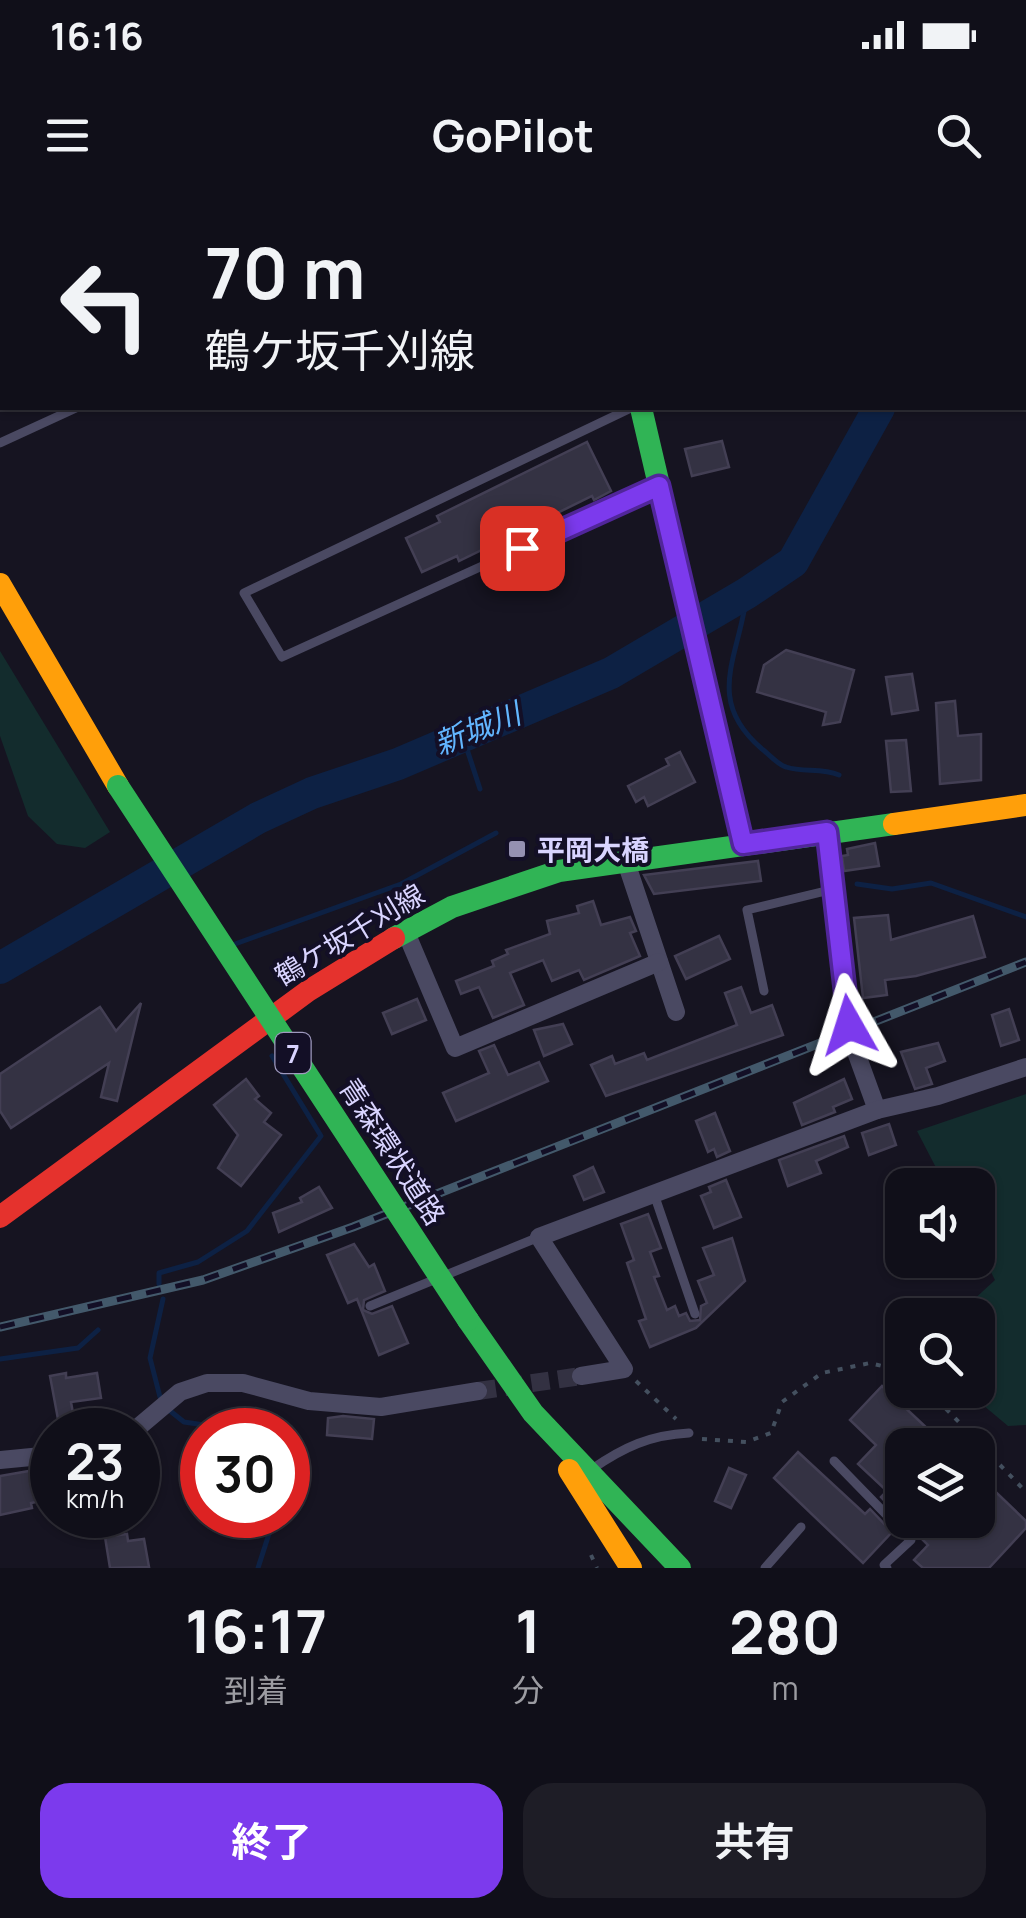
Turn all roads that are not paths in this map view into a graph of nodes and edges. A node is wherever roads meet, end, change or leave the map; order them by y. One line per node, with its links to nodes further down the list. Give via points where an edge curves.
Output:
1 (72, 410): 4 (lane)
2 (627, 410): 5 (lane, via 244,593 282,657)
3 (641, 410): 5 (main road)
4 (0, 442)
5 (659, 486): 9 (main road)
6 (0, 584): 26 (main road, 青森環状道路 / 7, bridge, via 118,786)
7 (1026, 805): 8 (main road, 鶴ケ坂千刈線)
8 (827, 832): 9 (main road, 鶴ケ坂千刈線); 11 (street)
9 (743, 844): 10 (main road, 鶴ケ坂千刈線)
10 (625, 859): 12 (main road, 鶴ケ坂千刈線, via 519,882); 13 (street)
11 (834, 890): 14 (lane, via 747,910); 17 (street, via 850,1033)
12 (405, 930): 13 (street, via 454,1048); 19 (main road, 鶴ケ坂千刈線, via 308,991)
13 (659, 962): 15 (street)
14 (764, 991)
15 (676, 1012)
16 (1026, 1067): 17 (street)
17 (877, 1110): 18 (street)
18 (654, 1193): 20 (street); 22 (lane)
19 (0, 1217)
20 (539, 1237): 21 (lane); 23 (street, via 624,1369)
21 (370, 1306)
22 (695, 1314)
23 (581, 1376)
24 (478, 1392): 25 (street, via 381,1407 309,1401 244,1383 207,1383 180,1392)
25 (160, 1409)
26 (533, 1414): 31 (main road, 青森環状道路 / 7); 33 (main road)
27 (690, 1433): 31 (lane, via 658,1434)
28 (30, 1457): 29 (street)
29 (0, 1460)
30 (834, 1461): 36 (lane, via 911,1540)
31 (590, 1470): 34 (main road, 青森環状道路 / 7)
32 (800, 1527): 35 (lane)
33 (631, 1568)
34 (680, 1568)
35 (765, 1568)
36 (887, 1568)

